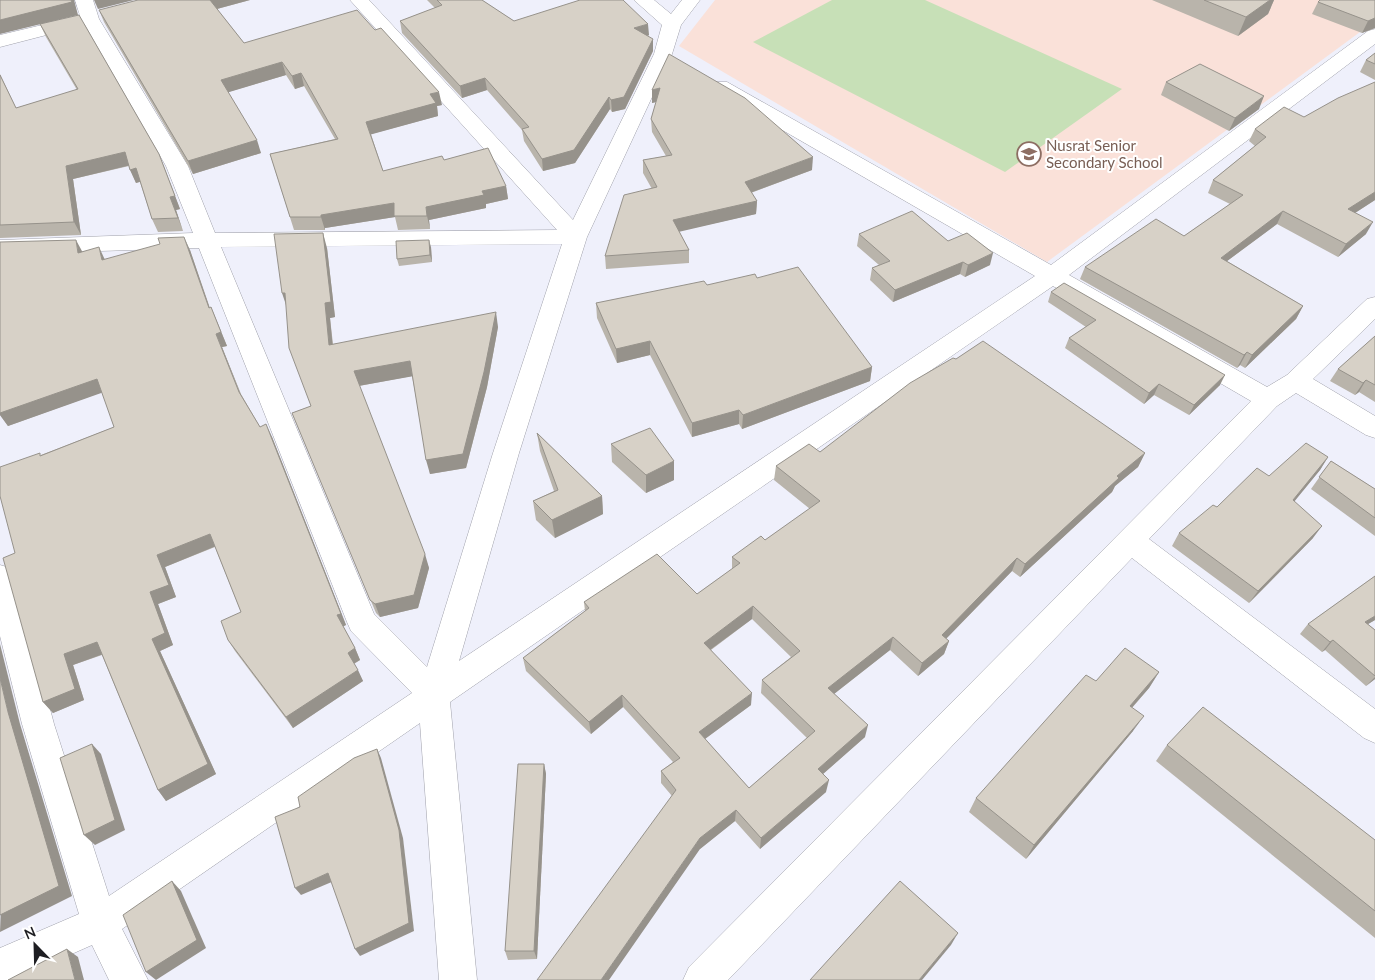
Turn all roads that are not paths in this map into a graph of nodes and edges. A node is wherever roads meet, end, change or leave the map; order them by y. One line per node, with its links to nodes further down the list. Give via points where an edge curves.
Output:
1 (359, 0): 9 (street)
2 (643, 0): 5 (street)
3 (691, 0): 5 (street)
4 (94, 11): 7 (street); 10 (street, via 177,166)
5 (672, 24): 9 (street, via 671,59)
6 (1375, 35): 12 (street)
7 (0, 41)
8 (706, 78): 12 (street)
9 (576, 237): 10 (street); 19 (street, via 506,453)
10 (208, 240): 11 (street); 19 (street, via 362,622)
11 (0, 247)
12 (1053, 275): 15 (street); 19 (street)
13 (1375, 305): 14 (street)
14 (1296, 381): 15 (street); 16 (street)
15 (1268, 399): 17 (street)
16 (1375, 428)
17 (1131, 541): 20 (street); 25 (street)
18 (0, 577): 21 (street, via 38,724)
19 (434, 694): 21 (street); 24 (street)
20 (1375, 728)
21 (100, 923): 22 (street); 23 (street)
22 (0, 967)
23 (129, 980)
24 (458, 980)
25 (702, 980)

